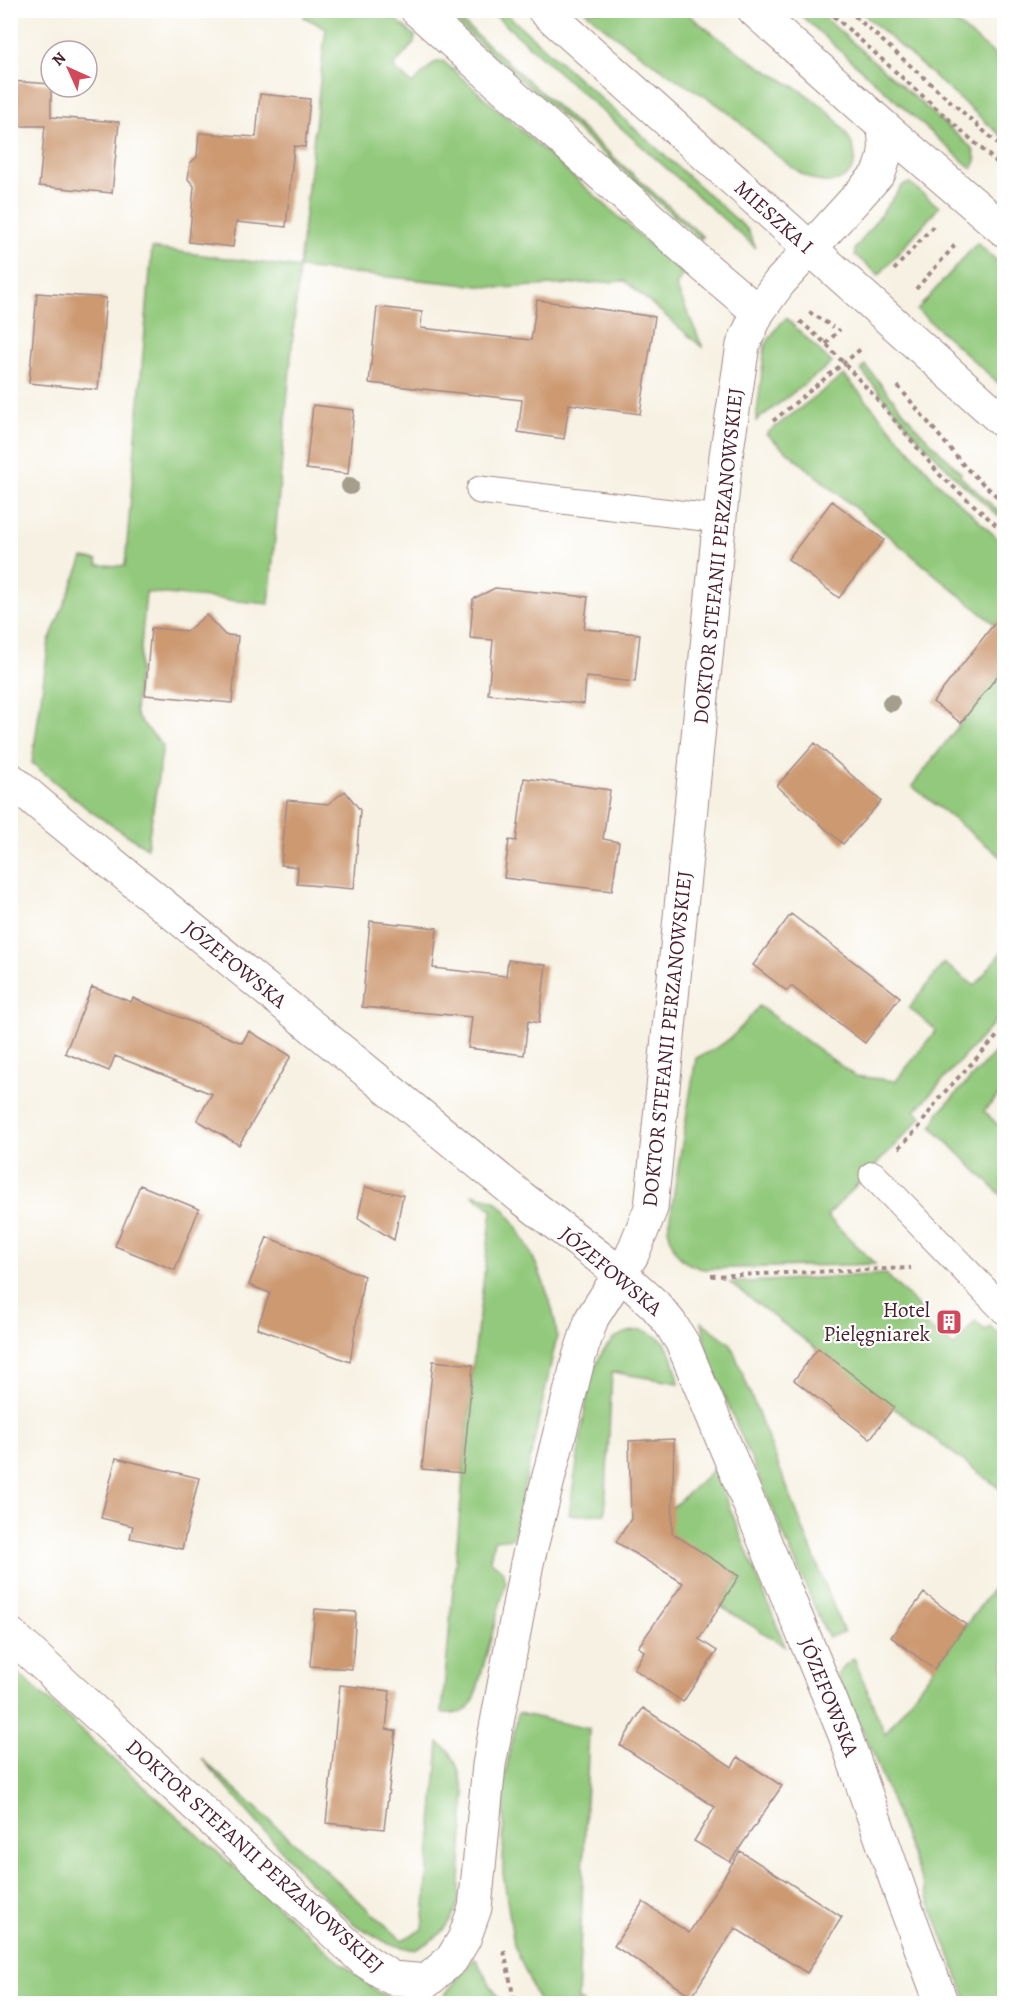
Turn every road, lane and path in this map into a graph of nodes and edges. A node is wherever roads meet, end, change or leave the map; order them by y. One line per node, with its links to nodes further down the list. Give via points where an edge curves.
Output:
1 (417, 10): 14 (street)
2 (754, 10): 6 (street)
3 (827, 10): 8 (path)
4 (848, 10): 7 (path)
5 (544, 11): 12 (street, MIESZKA I)
6 (883, 126): 10 (street); 12 (street, DOKTOR STEFANII PERZANOWSKIEJ, via 886,155 879,173)
7 (1005, 149)
8 (993, 159): 9 (path); 10 (path)
9 (1005, 169)
10 (963, 193): 11 (street); 13 (path)
11 (1005, 230)
12 (809, 248): 13 (street, MIESZKA I); 14 (street, DOKTOR STEFANII PERZANOWSKIEJ)
13 (868, 299): 15 (path); 16 (street, MIESZKA I)
14 (758, 312): 18 (street, DOKTOR STEFANII PERZANOWSKIEJ, via 743,345)
15 (826, 344)
16 (1005, 422)
17 (480, 490): 18 (lane)
18 (720, 519): 23 (street, DOKTOR STEFANII PERZANOWSKIEJ, via 651,1208)
19 (10, 779): 23 (street, JÓZEFOWSKA, via 522,1198)
20 (1005, 1029): 21 (path)
21 (873, 1175): 22 (lane)
22 (961, 1266): 24 (path); 25 (lane)
23 (621, 1274): 26 (street, DOKTOR STEFANII PERZANOWSKIEJ, via 592,1318 579,1357 526,1563 489,1765 475,1908 452,1959 427,1981 392,1978 364,1960); 27 (street, JÓZEFOWSKA, via 655,1305 683,1344 845,1735)
24 (711, 1276)
25 (1005, 1310)
26 (10, 1634)
27 (942, 2004)

